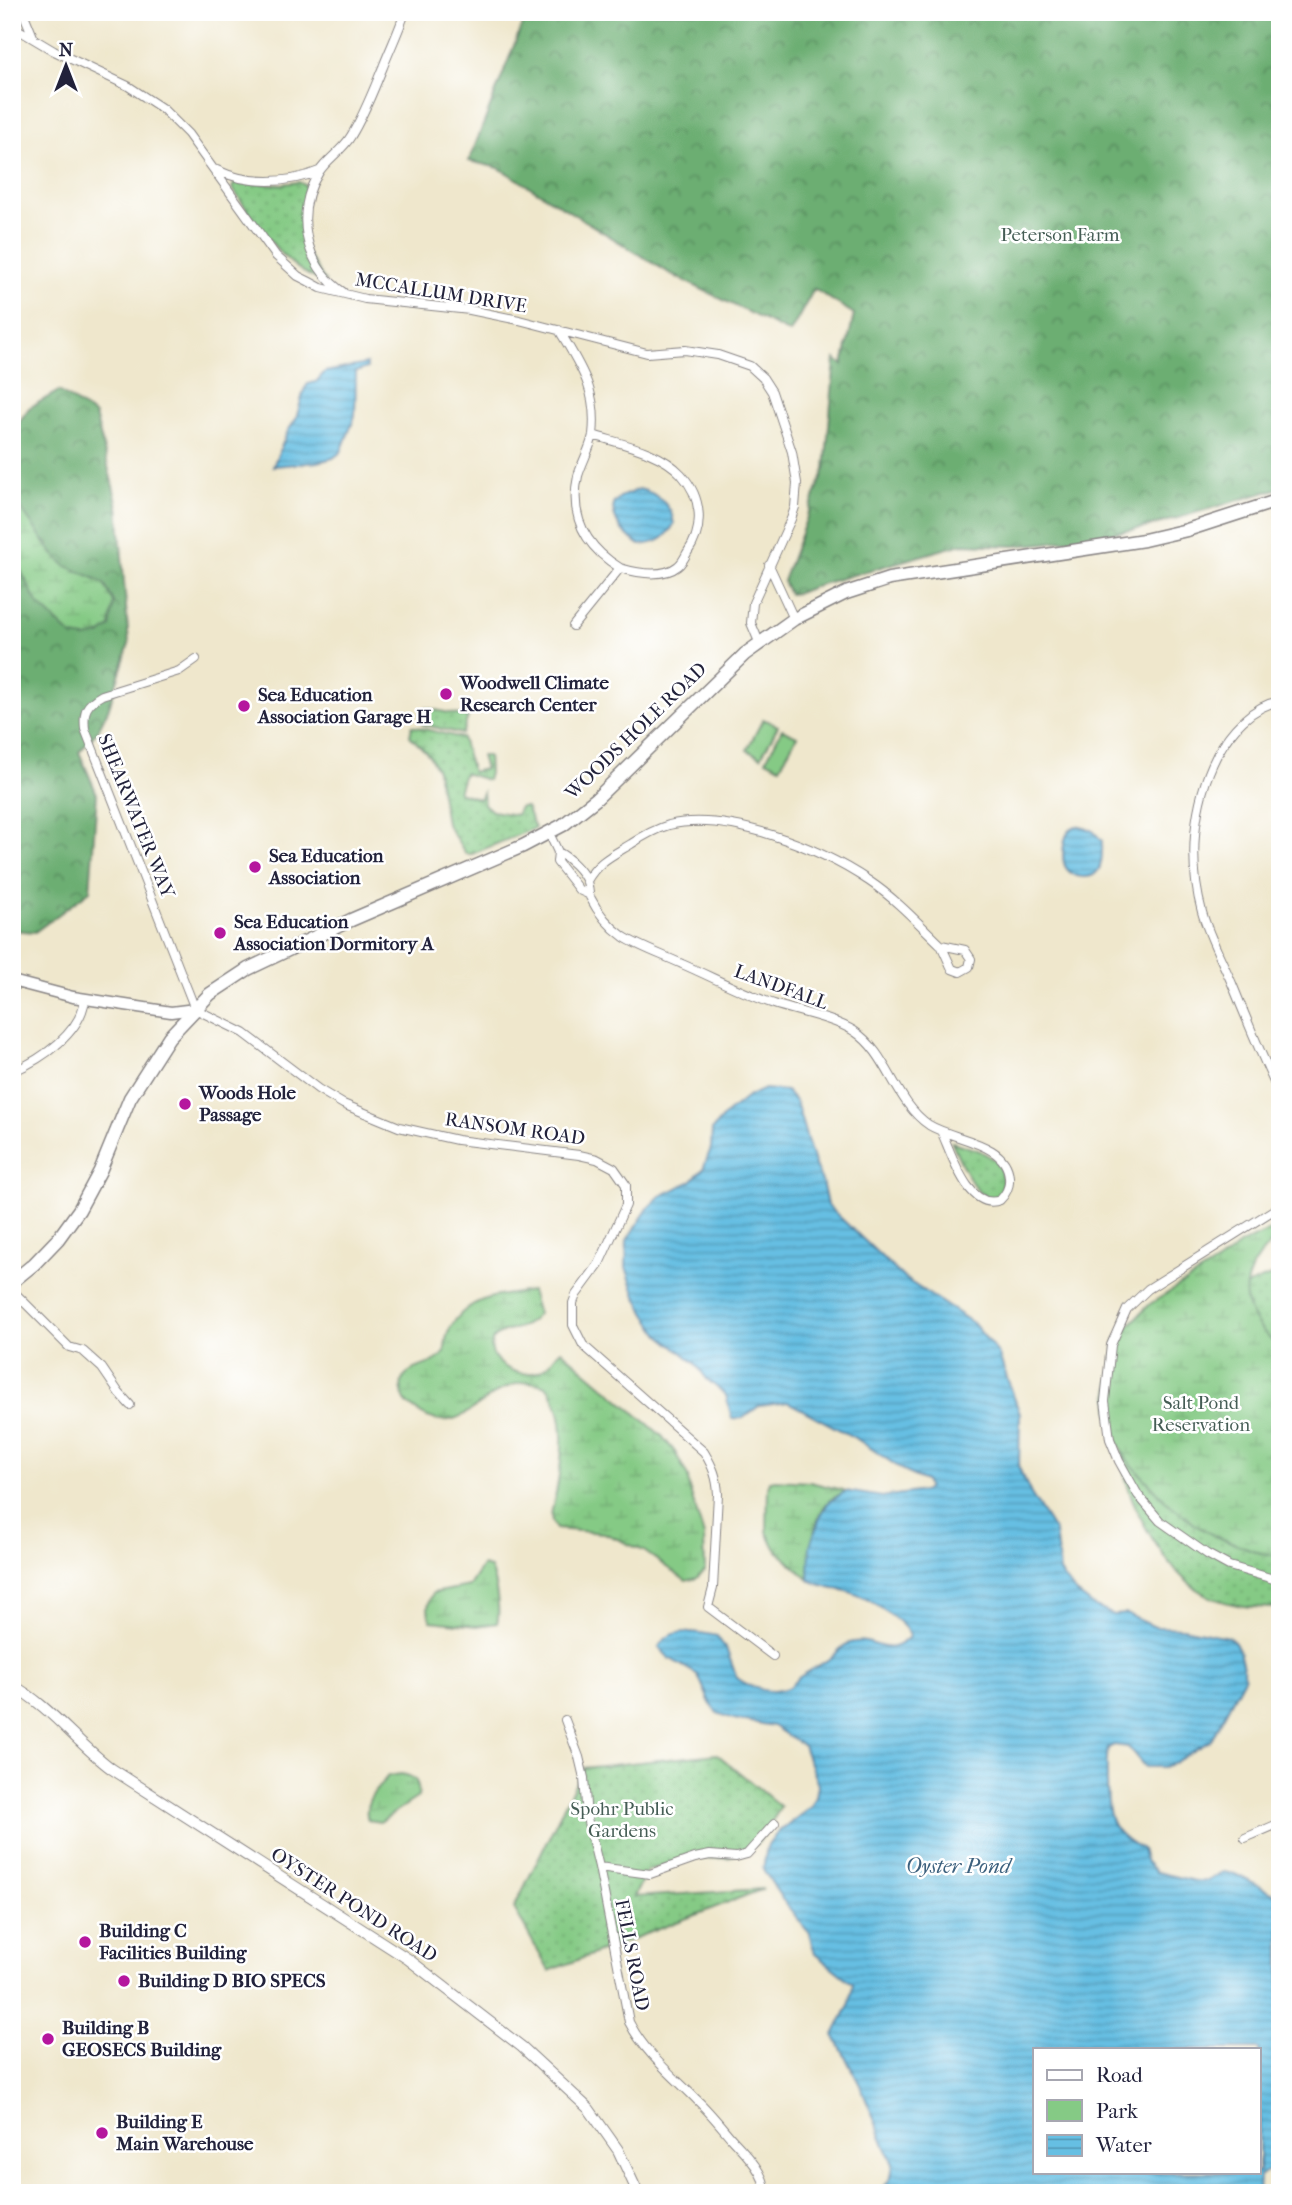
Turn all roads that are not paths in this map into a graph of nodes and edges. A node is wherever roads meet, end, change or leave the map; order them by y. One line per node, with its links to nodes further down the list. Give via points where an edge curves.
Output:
1 (23, 12): 4 (street)
2 (404, 12): 6 (street, via 359,122 349,140)
3 (12, 26): 4 (street, MCCALLUM DRIVE)
4 (34, 39): 5 (street, MCCALLUM DRIVE, via 156,104 188,134)
5 (215, 169): 6 (street, via 265,181); 7 (street, MCCALLUM DRIVE, via 289,269 321,288)
6 (319, 171): 7 (street, via 304,229 321,270)
7 (348, 295): 8 (street, MCCALLUM DRIVE, via 470,310)
8 (559, 330): 9 (street, via 586,375 593,400); 11 (street, MCCALLUM DRIVE, via 647,353 685,350 718,355 750,366 763,378 780,414 797,483 795,508)
9 (593, 435): 12 (street, via 579,474 577,518 602,557); 12 (street, via 667,462 689,485 699,509 696,540 678,567 661,573)
10 (1280, 500): 13 (highway, WOODS HOLE ROAD, via 1144,540 889,579 828,600)
11 (769, 565): 13 (street); 15 (street, MCCALLUM DRIVE, via 751,615)
12 (620, 568): 14 (street)
13 (794, 619): 15 (highway, WOODS HOLE ROAD)
14 (573, 626)
15 (759, 642): 18 (highway, WOODS HOLE ROAD, via 596,799)
16 (196, 659): 25 (street, SHEARWATER WAY, via 179,671 102,695 90,701 83,713 88,737)
17 (1280, 701): 27 (street, via 1249,715 1227,737 1209,771 1196,822 1194,877 1202,914)
18 (549, 833): 19 (street, LANDFALL); 25 (highway, WOODS HOLE ROAD, via 248,969)
19 (558, 852): 20 (street, LANDFALL, via 568,857); 21 (street, LANDFALL, via 557,862 579,890)
20 (587, 881): 21 (street); 22 (street, via 598,864 667,825 728,824 813,849 835,861 883,892)
21 (588, 894): 28 (street, LANDFALL, via 603,917 627,938 752,996 852,1030 878,1054 908,1106)
22 (941, 945)
23 (12, 981): 24 (main road, RANSOM ROAD)
24 (85, 999): 25 (main road, RANSOM ROAD, via 172,1012); 26 (street, via 79,1019 53,1047)
25 (195, 1009): 30 (highway, WOODS HOLE ROAD, via 169,1037 130,1098 79,1210 58,1239); 34 (street, RANSOM ROAD, via 244,1033 343,1104 400,1127 457,1140 597,1159 619,1172 626,1185 626,1205 599,1264 576,1295 573,1325 583,1345 697,1446 713,1468 719,1494 708,1607)
26 (12, 1072)
27 (1280, 1095)
28 (942, 1133): 28 (street, LANDFALL, via 975,1196 988,1203 1000,1200 1009,1184 1002,1159 984,1147)
29 (1280, 1206): 33 (street, via 1148,1289 1127,1309 1111,1345 1105,1401 1110,1439 1119,1461 1160,1521 1228,1566)
30 (12, 1282)
31 (12, 1290): 32 (street, via 69,1347 83,1351 102,1368)
32 (130, 1405)
33 (1280, 1581)
34 (774, 1656)
35 (12, 1685): 41 (street, OYSTER POND ROAD, via 112,1769 408,1959 522,2047 589,2109 618,2150)
36 (565, 1720): 40 (street, FELLS ROAD, via 584,1778 587,1818)
37 (775, 1823): 40 (street, via 742,1856 710,1855 650,1874)
38 (1280, 1823): 39 (street)
39 (1245, 1838)
40 (599, 1867): 42 (street, FELLS ROAD, via 629,2022 747,2155 761,2174)
41 (639, 2193)
42 (766, 2193)

